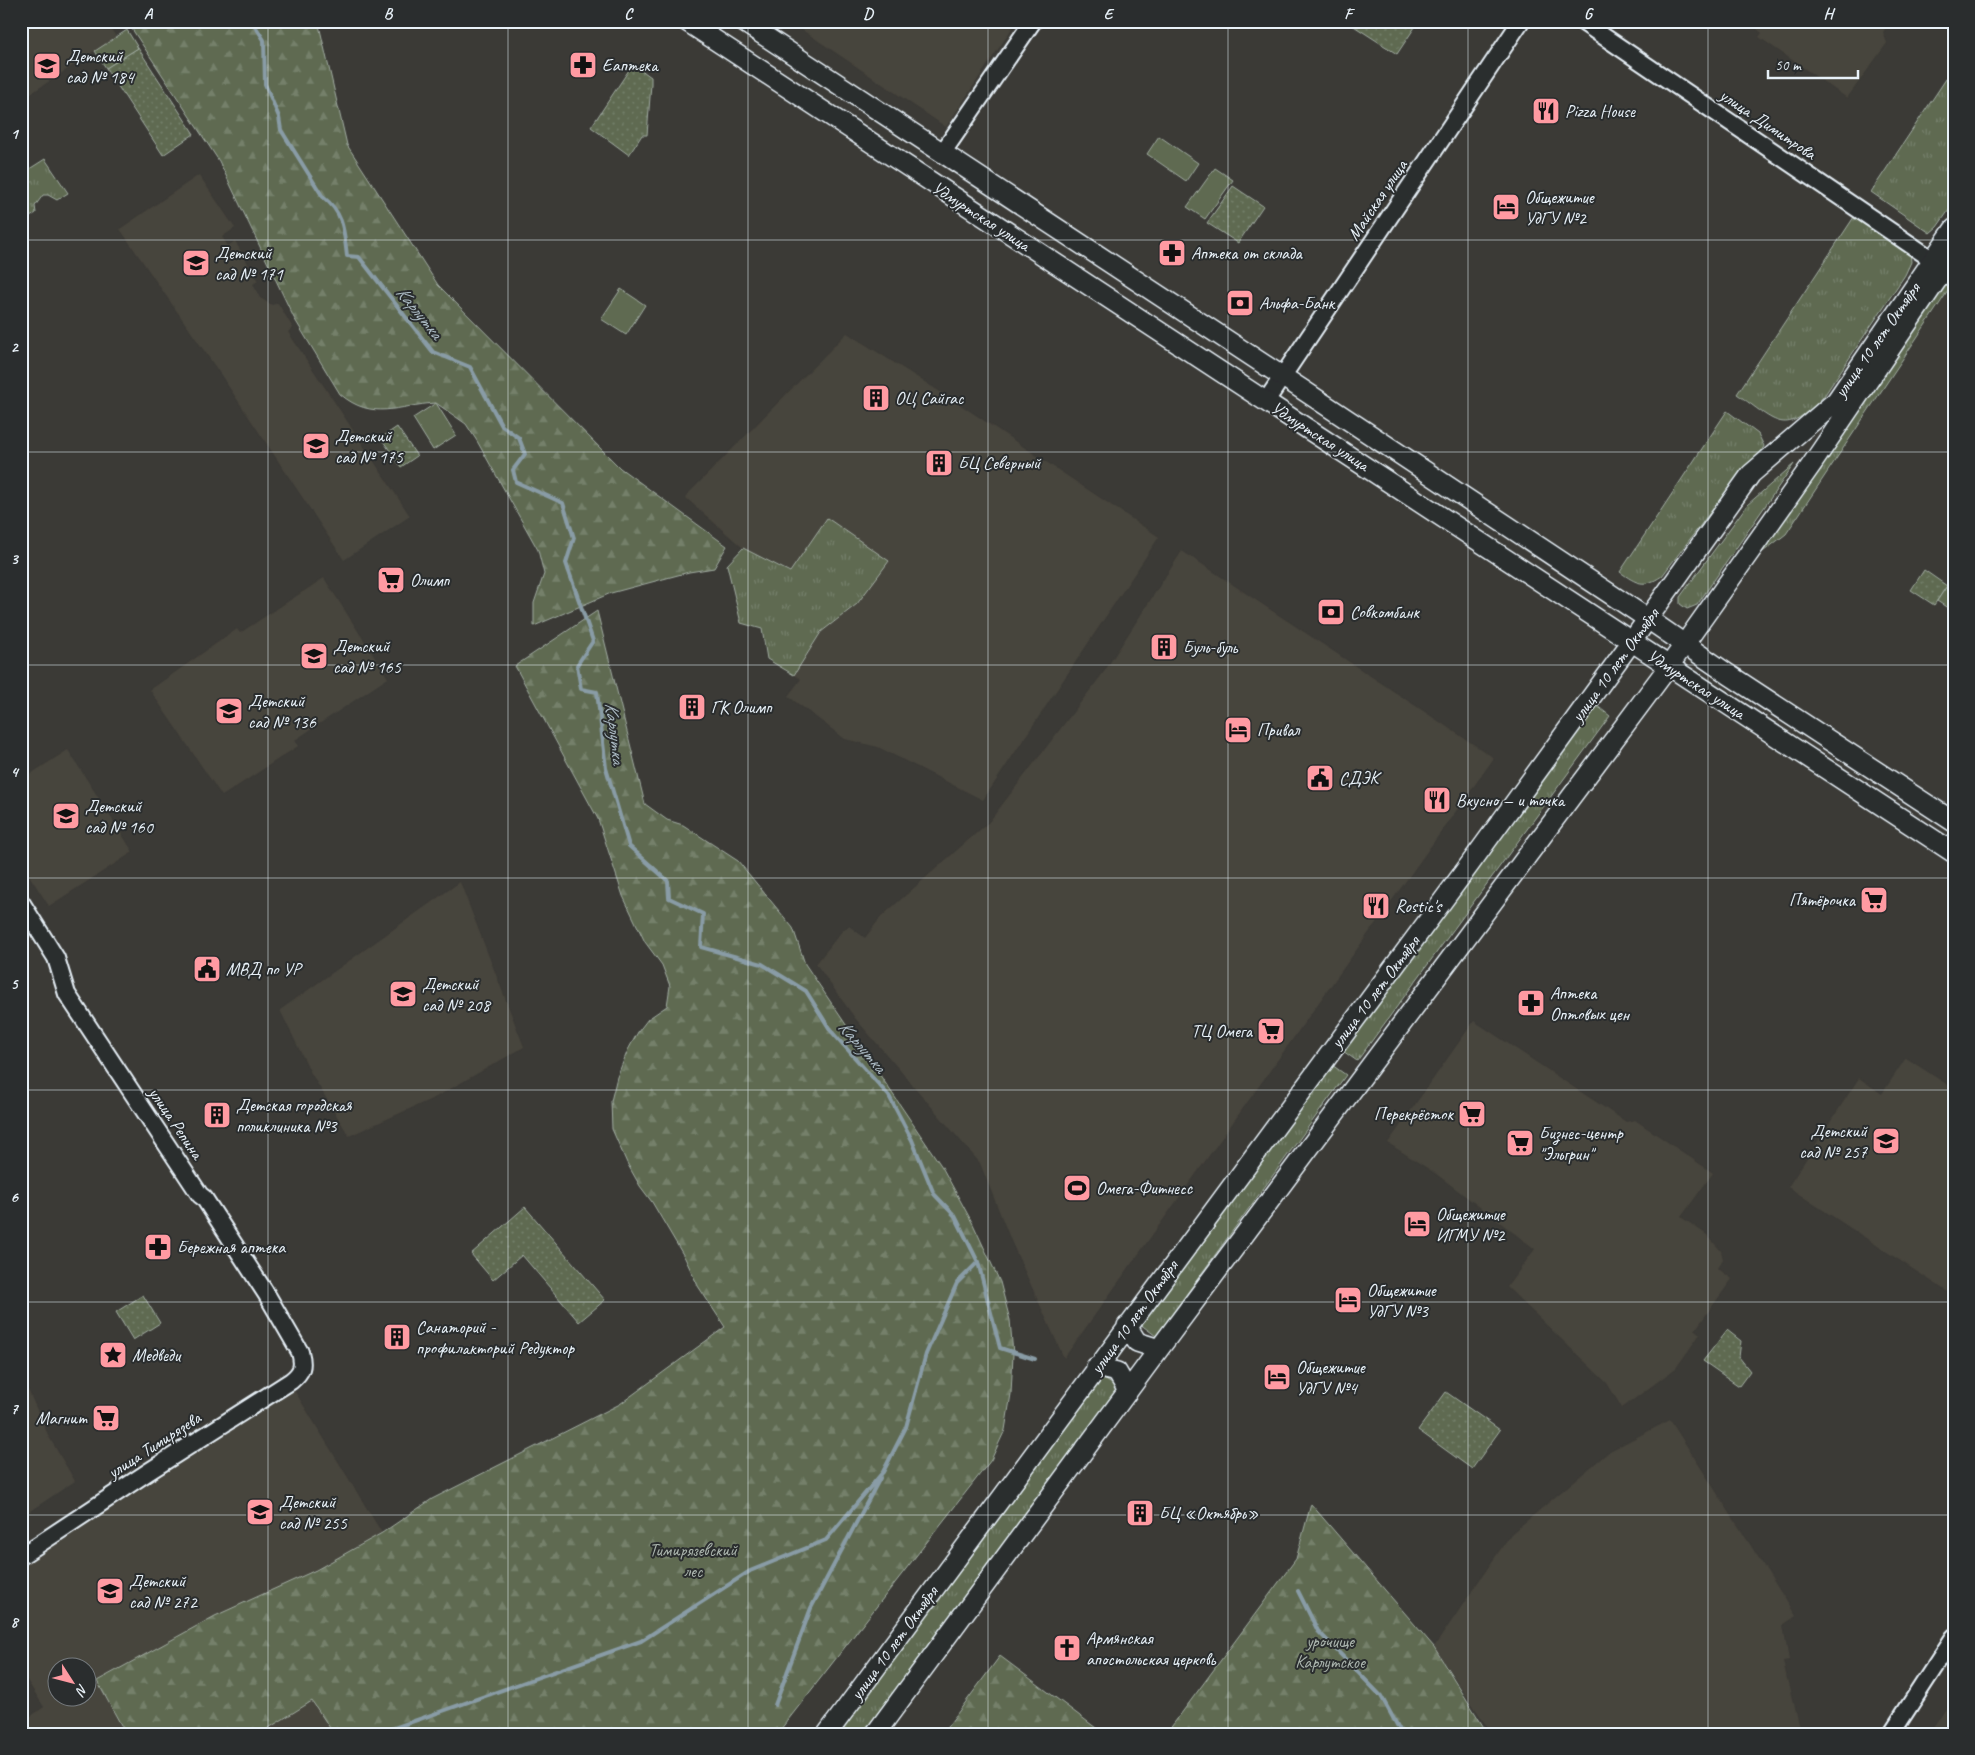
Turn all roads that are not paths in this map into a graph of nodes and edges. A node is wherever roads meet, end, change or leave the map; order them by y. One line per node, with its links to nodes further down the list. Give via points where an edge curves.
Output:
1 (686, 21): 10 (main road, Удмуртская улица)
2 (742, 21): 6 (main road, Удмуртская улица)
3 (1033, 21): 6 (street)
4 (1521, 21): 11 (street, Майская улица)
5 (1581, 21): 8 (street, улица Димитрова)
6 (943, 152): 9 (main road, Удмуртская улица)
7 (1954, 229): 8 (main road, улица 10 лет Октября)
8 (1944, 261): 13 (main road, улица 10 лет Октября, via 1836,401 1751,474); 15 (main road, улица 10 лет Октября, via 1812,464)
9 (1227, 340): 10 (main road, via 1230,351 1227,358); 11 (main road, Удмуртская улица)
10 (1212, 366): 12 (main road, Удмуртская улица)
11 (1282, 376): 12 (street, Майская улица); 13 (main road, Удмуртская улица)
12 (1266, 401): 14 (main road, Удмуртская улица)
13 (1648, 619): 14 (main road, улица 10 лет Октября); 15 (main road, Удмуртская улица)
14 (1632, 641): 16 (main road, Удмуртская улица); 20 (main road, улица 10 лет Октября)
15 (1684, 644): 16 (main road, улица 10 лет Октября); 17 (main road, Удмуртская улица)
16 (1669, 666): 18 (main road, Удмуртская улица); 21 (main road, улица 10 лет Октября)
17 (1954, 822)
18 (1954, 853)
19 (21, 902): 22 (street, улица Репина, via 56,958 67,994 267,1294)
20 (1127, 1326): 21 (main road, via 1137,1342); 23 (main road, улица 10 лет Октября)
21 (1159, 1348): 24 (main road, улица 10 лет Октября)
22 (303, 1363): 25 (street, улица Тимирязева, via 300,1373 291,1381)
23 (1096, 1367): 24 (main road, via 1117,1372); 27 (main road, улица 10 лет Октября)
24 (1128, 1391): 28 (main road, улица 10 лет Октября)
25 (21, 1556)
26 (1954, 1637): 29 (street)
27 (827, 1734)
28 (875, 1734)
29 (1891, 1734)

